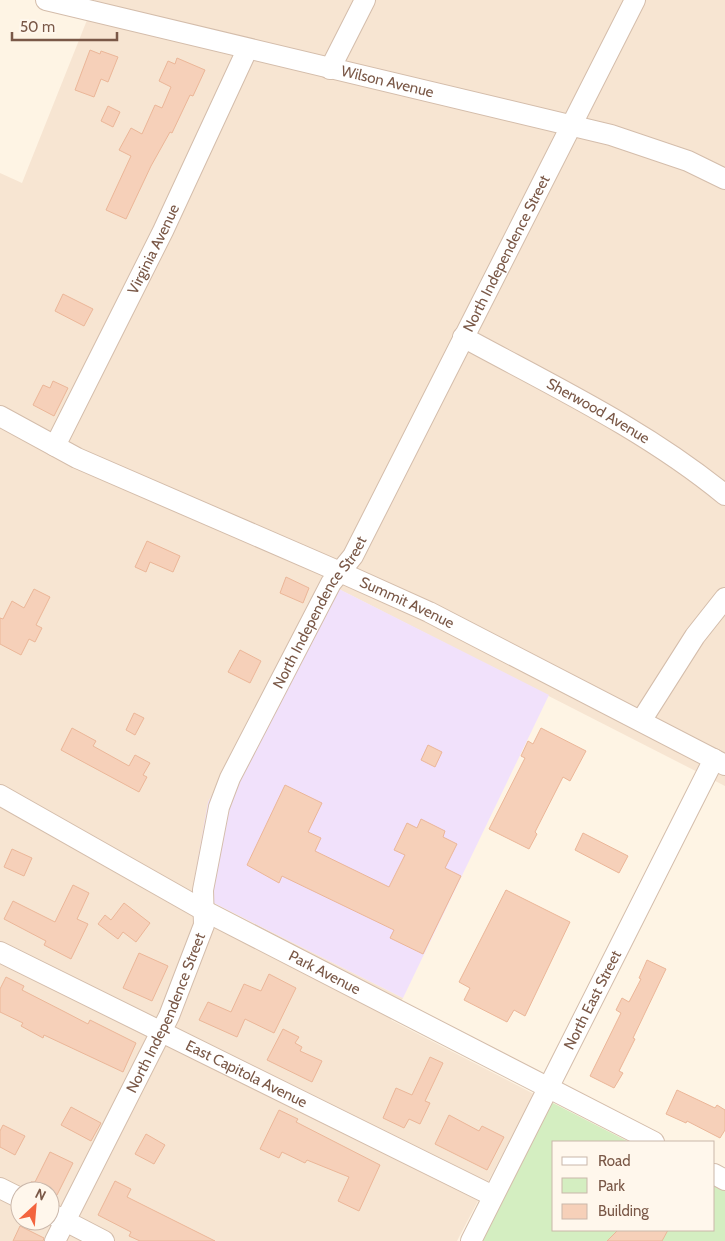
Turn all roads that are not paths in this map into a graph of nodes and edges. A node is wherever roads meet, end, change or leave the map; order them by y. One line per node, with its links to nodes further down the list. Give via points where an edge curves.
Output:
1 (46, 0): 4 (street, Wilson Avenue)
2 (365, 0): 5 (street)
3 (635, 0): 6 (street, North Independence Street)
4 (246, 50): 5 (street, Wilson Avenue); 10 (street, Virginia Avenue, via 162,232)
5 (330, 69): 6 (street, Wilson Avenue)
6 (571, 126): 7 (street, Wilson Avenue, via 642,144 688,161); 8 (street, North Independence Street)
7 (725, 180)
8 (463, 338): 11 (street, Sherwood Avenue, via 636,432); 12 (street, North Independence Street, via 353,556)
9 (0, 416): 10 (street, Summit Avenue)
10 (55, 446): 12 (street, Summit Avenue)
11 (725, 495)
12 (340, 572): 14 (street, Summit Avenue, via 429,612); 17 (street, North Independence Street, via 330,583 230,778 219,808 203,890)
13 (725, 598): 14 (street, via 694,636)
14 (641, 721): 15 (street, Summit Avenue)
15 (719, 762): 20 (street, North East Street)
16 (0, 795): 17 (street, Park Avenue)
17 (203, 910): 19 (street, North Independence Street, via 204,925); 20 (street, Park Avenue)
18 (0, 952): 19 (street, East Capitola Avenue)
19 (161, 1032): 22 (street, East Capitola Avenue); 23 (street, North Independence Street)
20 (549, 1087): 21 (street, Park Avenue); 22 (street, North East Street)
21 (652, 1141)
22 (493, 1196): 26 (street, North East Street)
23 (60, 1213)
24 (60, 1218): 25 (street)
25 (104, 1241)
26 (471, 1241)

